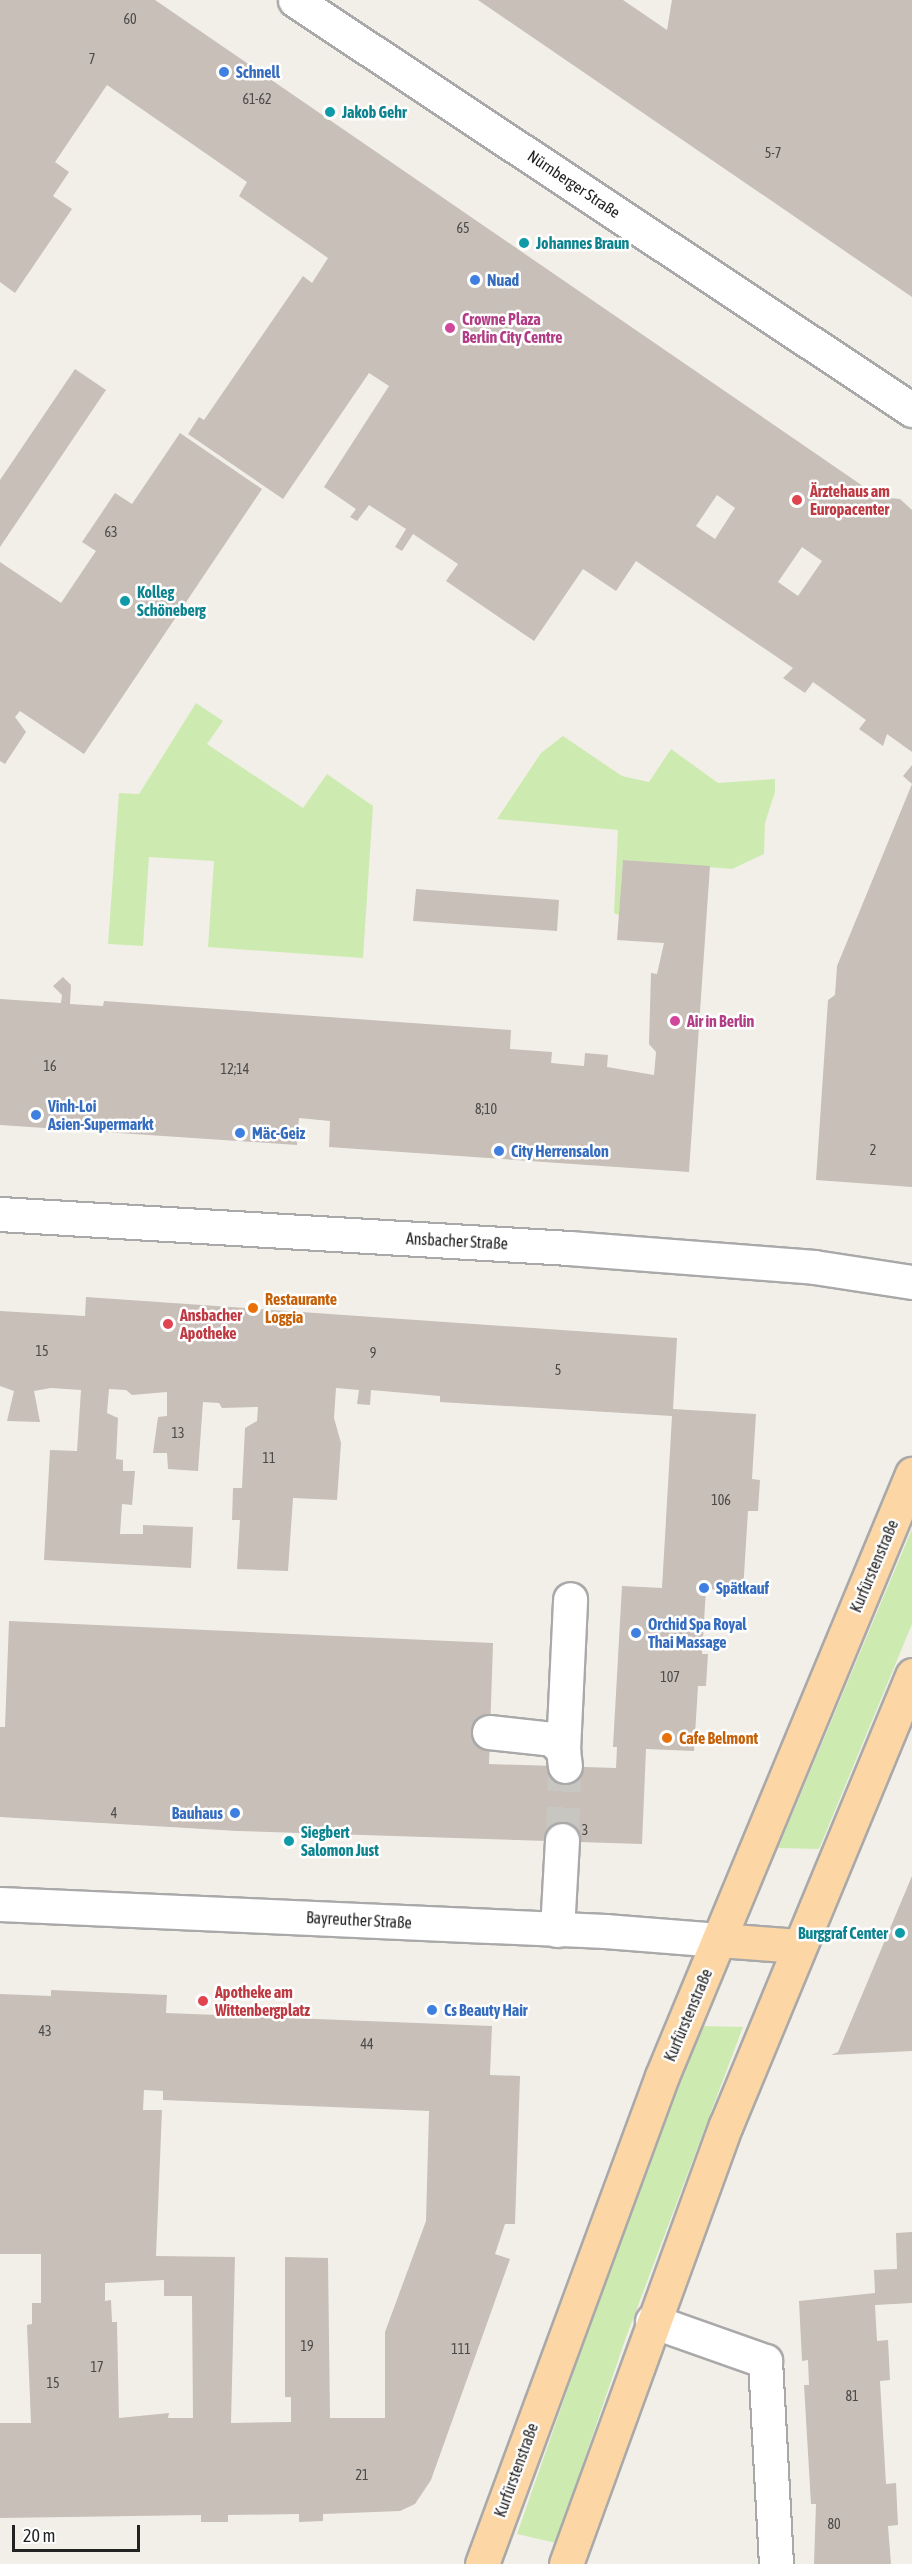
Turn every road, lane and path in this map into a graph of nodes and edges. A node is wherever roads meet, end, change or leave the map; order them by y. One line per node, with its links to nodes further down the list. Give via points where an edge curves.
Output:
1 (295, 0): 2 (street, Nürnberger Straße)
2 (912, 410)
3 (0, 1214): 4 (street, Ansbacher Straße, via 569,1248 814,1267)
4 (912, 1282)
5 (910, 1484): 12 (main road, Kurfürstenstraße)
6 (570, 1599): 8 (street, via 564,1758 552,1739 537,1734)
7 (912, 1675): 13 (main road)
8 (489, 1732)
9 (562, 1840): 11 (street)
10 (0, 1904): 11 (street, Bayreuther Straße)
11 (557, 1930): 12 (street, Bayreuther Straße)
12 (719, 1940): 13 (main road); 15 (main road, Kurfürstenstraße, via 594,2255)
13 (799, 1946): 14 (main road)
14 (652, 2321): 16 (main road); 17 (street, via 765,2361)
15 (482, 2564)
16 (566, 2564)
17 (777, 2564)

